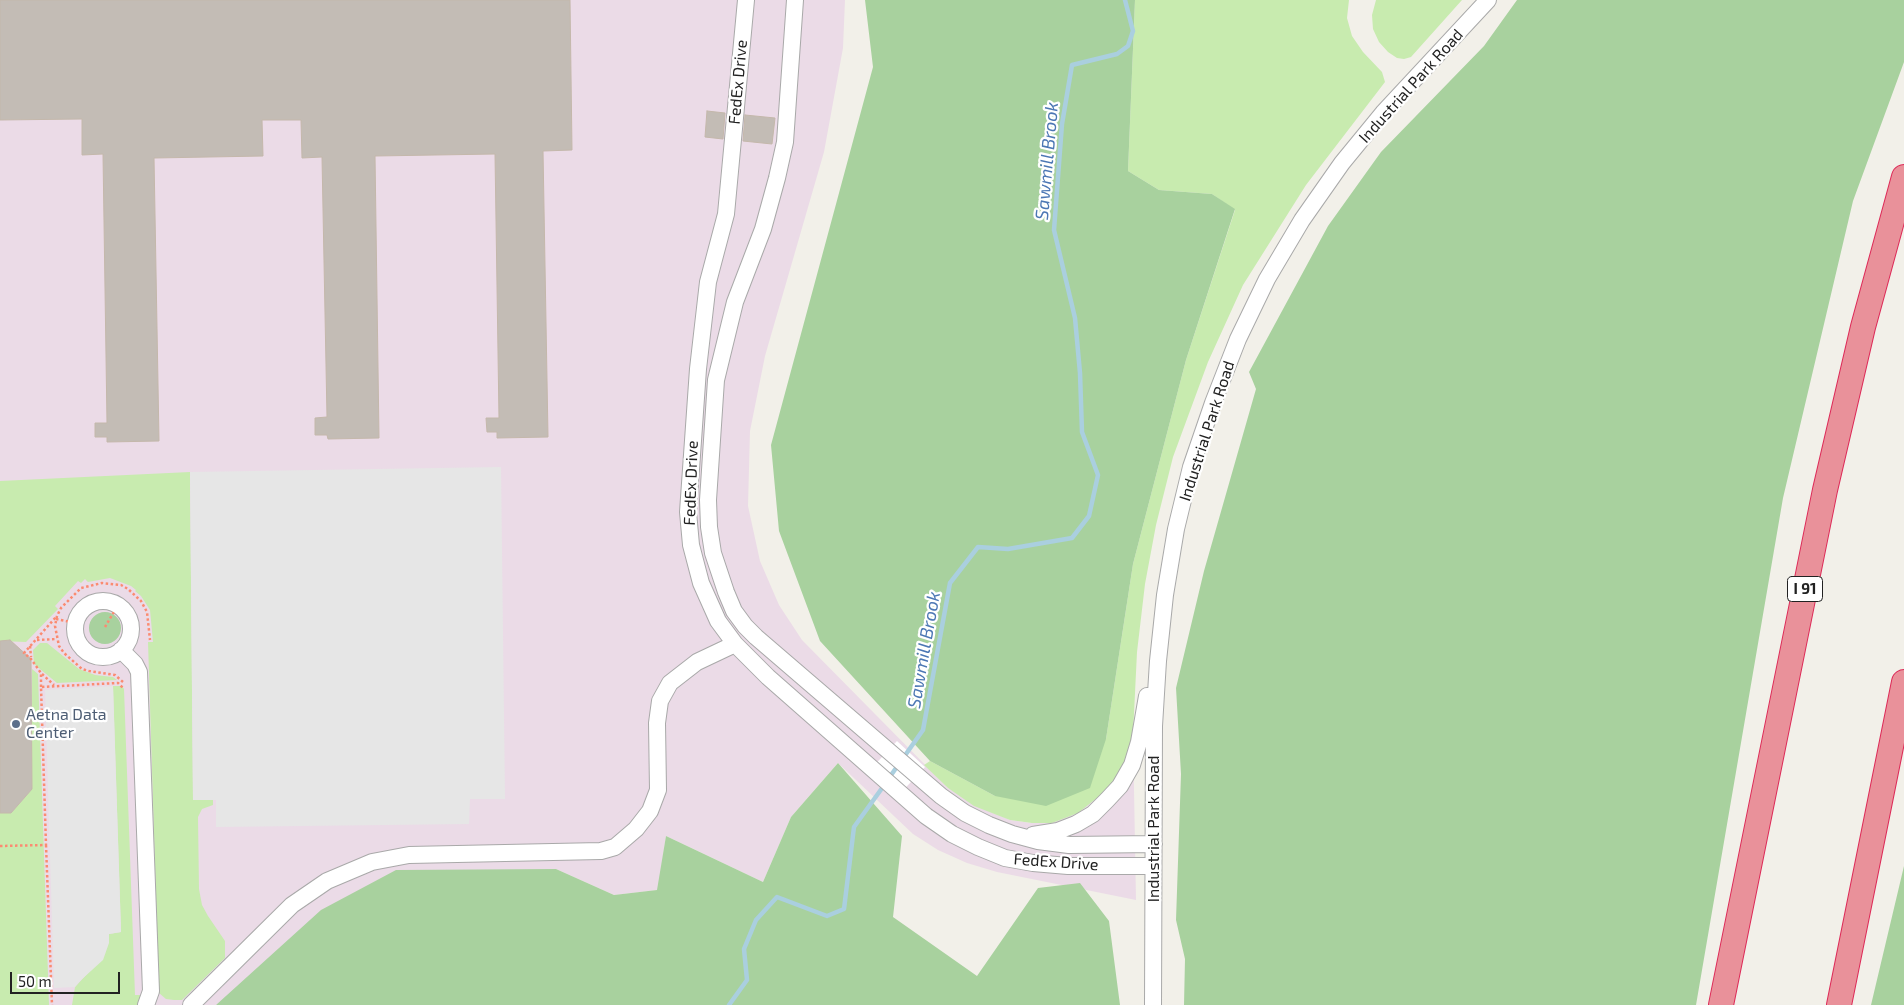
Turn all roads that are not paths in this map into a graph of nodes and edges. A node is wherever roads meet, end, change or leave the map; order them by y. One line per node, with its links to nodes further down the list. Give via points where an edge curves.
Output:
1 (746, 0): 6 (street, FedEx Drive, via 726,214 708,282 698,368 688,512 691,545 701,583 718,621)
2 (795, 0): 9 (street, FedEx Drive, via 785,142 763,229 735,302 716,380 708,500 713,553 734,611 780,659 941,796 965,813)
3 (1488, 0): 5 (street, Industrial Park Road, via 1383,113 1342,163 1302,220 1267,279 1234,348 1191,467)
4 (1904, 177): 15 (highway, I 91, via 1863,327 1825,490)
5 (1165, 595): 9 (street, via 1139,742 1132,765 1120,786 1093,814 1076,824 1037,835); 10 (street, Industrial Park Road, via 1154,726)
6 (735, 644): 11 (street, FedEx Drive, via 871,768 952,834 1005,858 1033,863); 13 (street, via 697,662 670,683 660,701 657,723 658,790 650,811 636,830 615,847 601,851 409,855 372,862 327,881 292,905)
7 (122, 650): 7 (street, via 131,634 128,615 118,605 104,600 86,606 76,622 76,638 81,646 96,656 105,657); 12 (street, via 138,672 151,991)
8 (1904, 682): 16 (highway)
9 (1012, 834): 10 (street, FedEx Drive, via 1069,845)
10 (1154, 844): 11 (street, Industrial Park Road)
11 (1153, 866): 14 (street, Industrial Park Road)
12 (147, 1005)
13 (191, 1005)
14 (1153, 1005)
15 (1721, 1005)
16 (1839, 1005)

